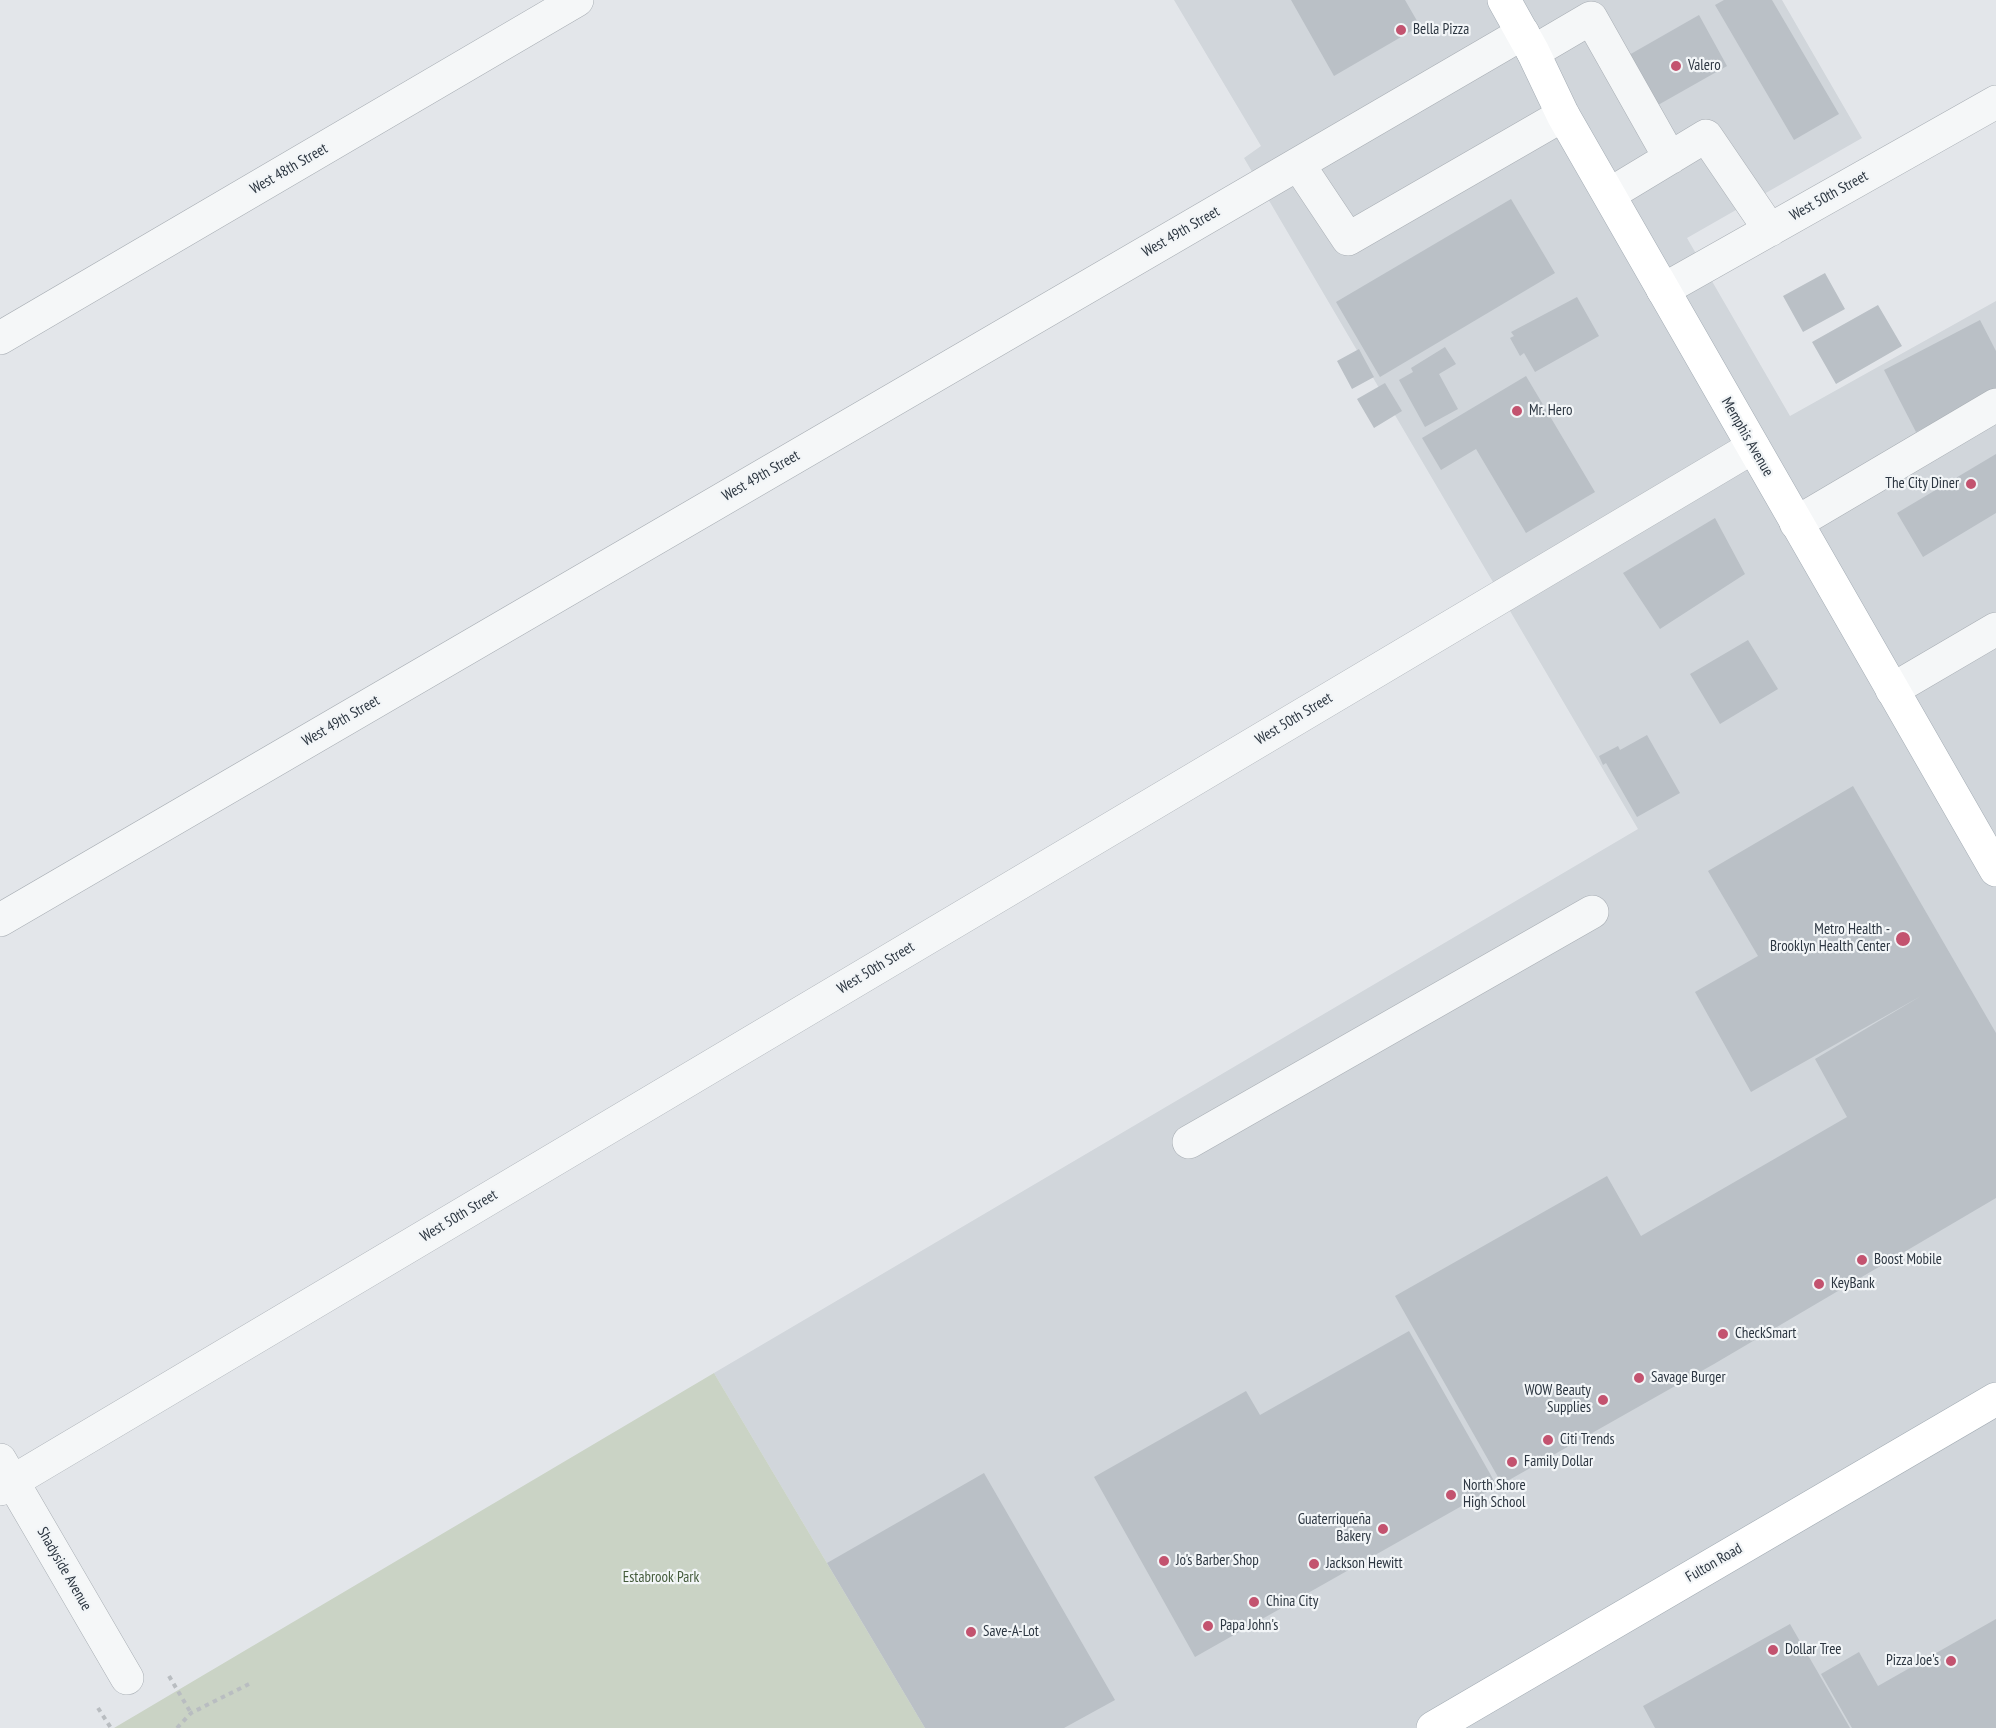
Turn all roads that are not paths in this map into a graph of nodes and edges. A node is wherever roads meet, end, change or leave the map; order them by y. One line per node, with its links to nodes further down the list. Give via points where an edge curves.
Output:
1 (577, 0): 11 (street, West 48th Street)
2 (1504, 0): 3 (main road, Memphis Avenue)
3 (1528, 43): 5 (main road, Memphis Avenue); 6 (street, West 49th Street, via 1591,18); 7 (street, West 49th Street)
4 (1996, 102): 9 (street, West 50th Street)
5 (1563, 115): 7 (street, via 1348,239); 8 (main road, Memphis Avenue)
6 (1670, 158): 8 (street); 9 (street, via 1706,136)
7 (1298, 164): 19 (street, West 49th Street)
8 (1610, 194): 10 (main road, Memphis Avenue)
9 (1770, 230): 10 (street, West 50th Street)
10 (1662, 290): 13 (main road, Memphis Avenue)
11 (0, 338)
12 (1996, 405): 14 (street)
13 (1753, 447): 14 (main road, Memphis Avenue); 22 (street, West 50th Street)
14 (1796, 523): 16 (main road, Memphis Avenue)
15 (1996, 629): 16 (street)
16 (1892, 690): 17 (main road, Memphis Avenue)
17 (1996, 870)
18 (1592, 912): 20 (street)
19 (0, 920)
20 (1189, 1142)
21 (1996, 1399): 24 (main road, Fulton Road)
22 (4, 1477): 23 (street, Shadyside Avenue)
23 (127, 1678)
24 (1433, 1728)

